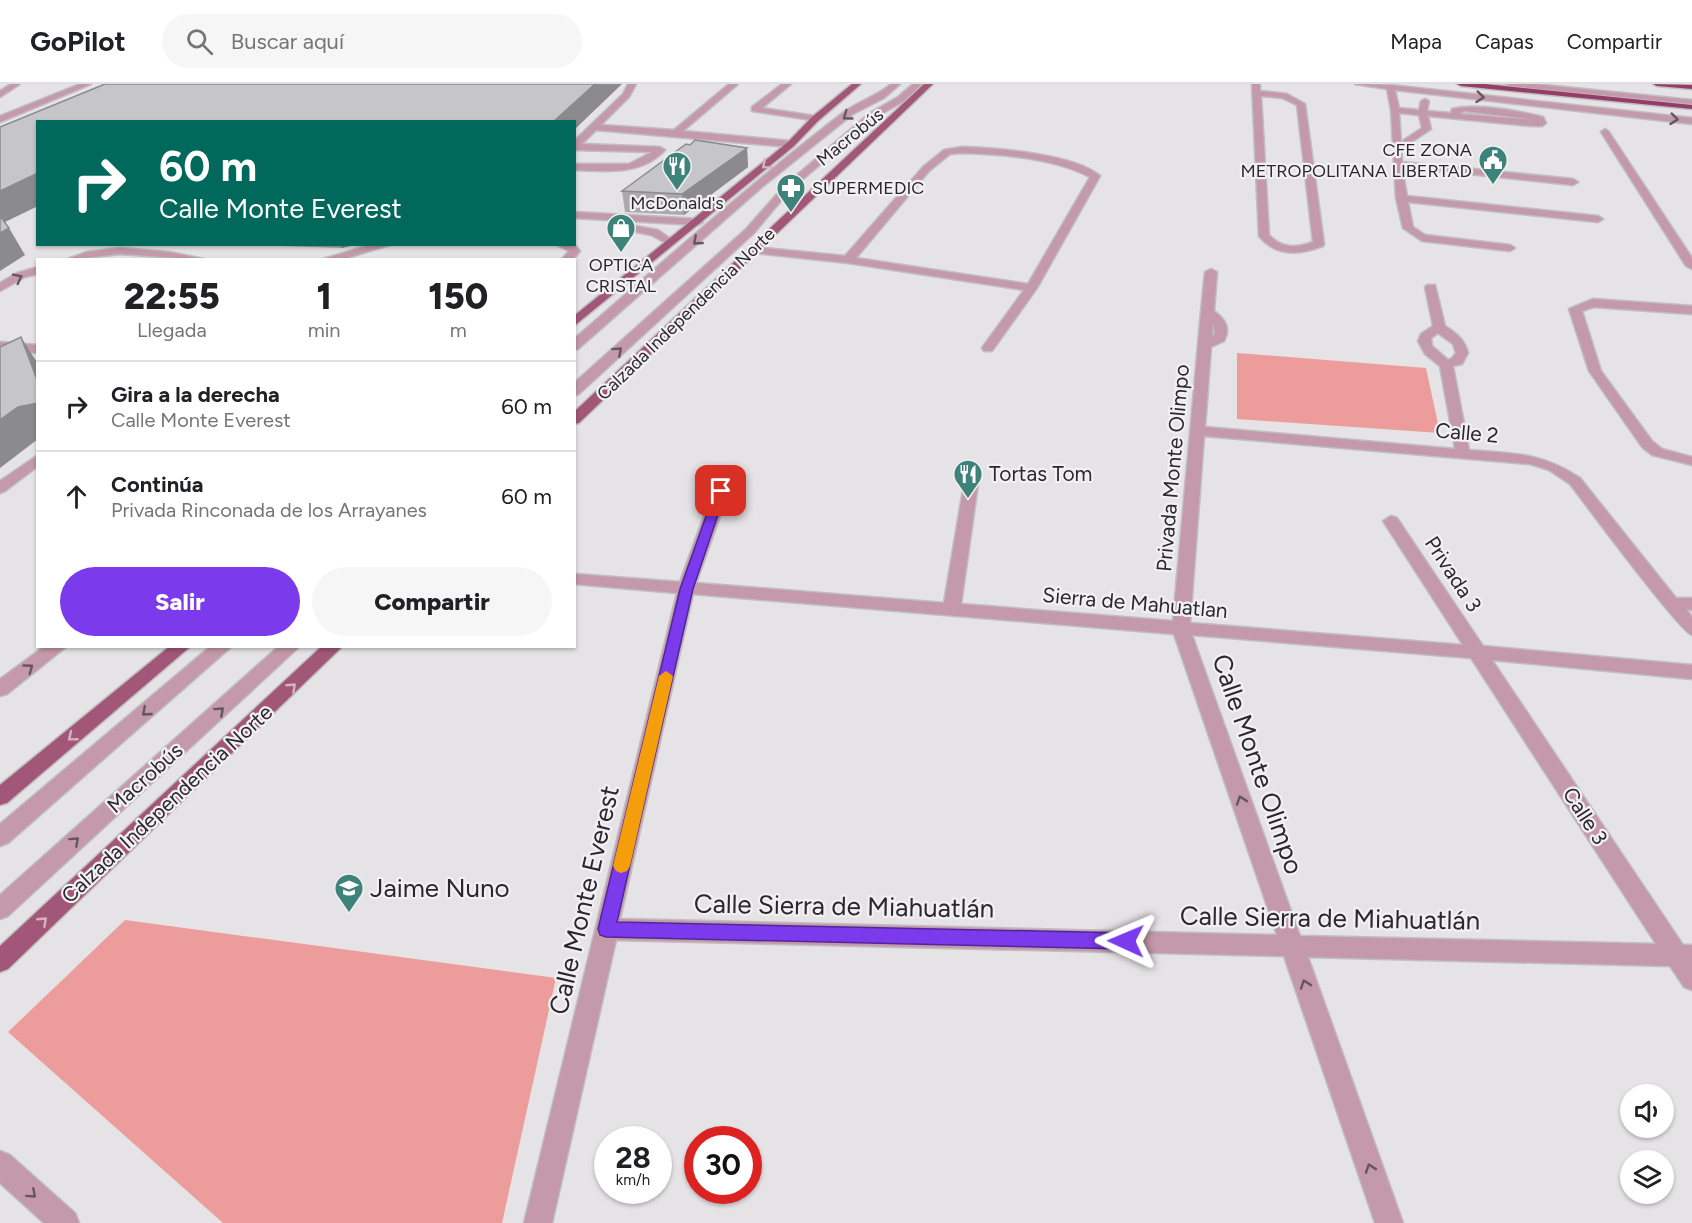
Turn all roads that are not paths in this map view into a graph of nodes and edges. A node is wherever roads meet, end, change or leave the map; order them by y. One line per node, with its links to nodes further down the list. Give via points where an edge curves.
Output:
1 (16, 84): 19 (street)
2 (87, 84): 26 (street)
3 (632, 84): 29 (street)
4 (734, 84): 31 (street)
5 (787, 84): 27 (street, via 755,109)
6 (857, 84): 27 (main road)
7 (896, 84): 64 (street, Macrobús, one-way to 64, via 850,112 759,185)
8 (918, 84): 69 (street, Macrobús, one-way to 8, via 750,231 787,188 873,115 902,99)
9 (929, 84): 49 (main road, Calzada Independencia Norte)
10 (1359, 84): 15 (street)
11 (1461, 84): 22 (highway)
12 (1510, 84): 21 (street)
13 (1573, 84): 20 (street)
14 (1658, 84): 16 (highway)
15 (1390, 87): 18 (street); 23 (street)
16 (1692, 87)
17 (1256, 88): 17 (street, via 1264,236 1281,250 1304,250 1319,244 1301,104)
18 (1426, 91): 24 (street); 28 (street, one-way to 28)
19 (0, 95)
20 (1692, 97)
21 (1692, 102)
22 (1692, 107)
23 (1395, 110): 24 (street); 35 (street)
24 (1423, 112): 25 (street); 35 (street, via 1427,129)
25 (1456, 116): 25 (street, via 1531,123 1542,123 1528,116 1464,109 1455,111)
26 (0, 119)
27 (815, 119): 32 (main road)
28 (1692, 121)
29 (594, 127): 31 (street); 33 (street)
30 (1605, 132): 55 (street)
31 (676, 133): 32 (street); 36 (street)
32 (791, 144): 43 (main road, one-way to 43)
33 (576, 145)
34 (576, 146): 36 (street)
35 (1397, 148): 37 (street)
36 (660, 150): 38 (street, via 631,168)
37 (1397, 164): 39 (street); 40 (street)
38 (576, 166)
39 (1574, 182)
40 (1401, 198): 42 (street); 48 (street, via 1408,228 1422,238)
41 (576, 215): 43 (street)
42 (1598, 219)
43 (698, 222): 45 (main road)
44 (576, 225): 45 (street, via 643,229)
45 (670, 242): 62 (main road)
46 (380, 246): 52 (street)
47 (569, 246): 53 (street, via 575,251)
48 (1509, 248)
49 (754, 250): 54 (street); 70 (main road, Calzada Independencia Norte)
50 (75, 258): 51 (street, via 123,249)
51 (189, 258)
52 (333, 258)
53 (568, 258)
54 (848, 260): 60 (street); 60 (street, via 929,165 947,152 1004,154 1076,165 1095,176)
55 (1692, 266)
56 (36, 271): 59 (street, one-way to 56)
57 (1210, 272): 71 (street, Privada Monte Olimpo)
58 (1431, 287): 63 (street)
59 (0, 288)
60 (1030, 288): 66 (street)
61 (1692, 310): 74 (street, via 1593,303 1575,309 1595,371 1647,444 1657,452)
62 (576, 320)
63 (1439, 328): 68 (street, via 1427,332 1424,343); 68 (street, via 1462,348 1457,361)
64 (576, 344)
65 (0, 345): 67 (street)
66 (988, 348)
67 (36, 349)
68 (1446, 364): 72 (street)
69 (576, 389)
70 (576, 418)
71 (1197, 431): 72 (street, Calle 2); 84 (street, Privada Monte Olimpo)
72 (1463, 454): 81 (street, Calle 2, via 1532,460 1554,467 1575,481)
73 (36, 461): 76 (street)
74 (1692, 461)
75 (971, 483): 83 (street)
76 (0, 488)
77 (721, 491): 80 (street, Calle Monte Everest)
78 (1390, 521): 91 (street, Privada 3)
79 (576, 579): 80 (street, Sierra de Mahuatlan)
80 (686, 589): 83 (street, Sierra de Mahuatlan); 97 (street, Calle Monte Everest)
81 (1670, 603): 82 (street); 85 (street)
82 (1692, 604)
83 (952, 610): 84 (street, Sierra de Mahuatlan)
84 (1181, 629): 91 (street, Sierra de Mahuatlan); 98 (street, Calle Monte Olimpo, one-way to 84)
85 (1692, 629)
86 (55, 648): 93 (street, one-way to 86)
87 (180, 648): 94 (main road, one-way to 94)
88 (221, 648): 95 (street, one-way to 95)
89 (289, 648): 96 (street, Macrobús, one-way to 89)
90 (332, 648): 100 (main road, Calzada Independencia Norte, one-way to 90)
91 (1477, 652): 92 (street, Sierra de Mahuatlan); 99 (street, Calle 3)
92 (1692, 672)
93 (0, 689)
94 (0, 797)
95 (0, 837)
96 (0, 909)
97 (606, 929): 98 (street, Calle Sierra de Miahuatlán); 104 (street, Calle Monte Everest)
98 (1292, 945): 99 (street, Calle Sierra de Miahuatlán); 105 (street, Calle Monte Olimpo, one-way to 98)
99 (1684, 956): 101 (street, Calle 3)
100 (0, 961)
101 (1692, 979)
102 (0, 1165): 103 (street, one-way to 103)
103 (65, 1223)
104 (538, 1223)
105 (1389, 1223)

